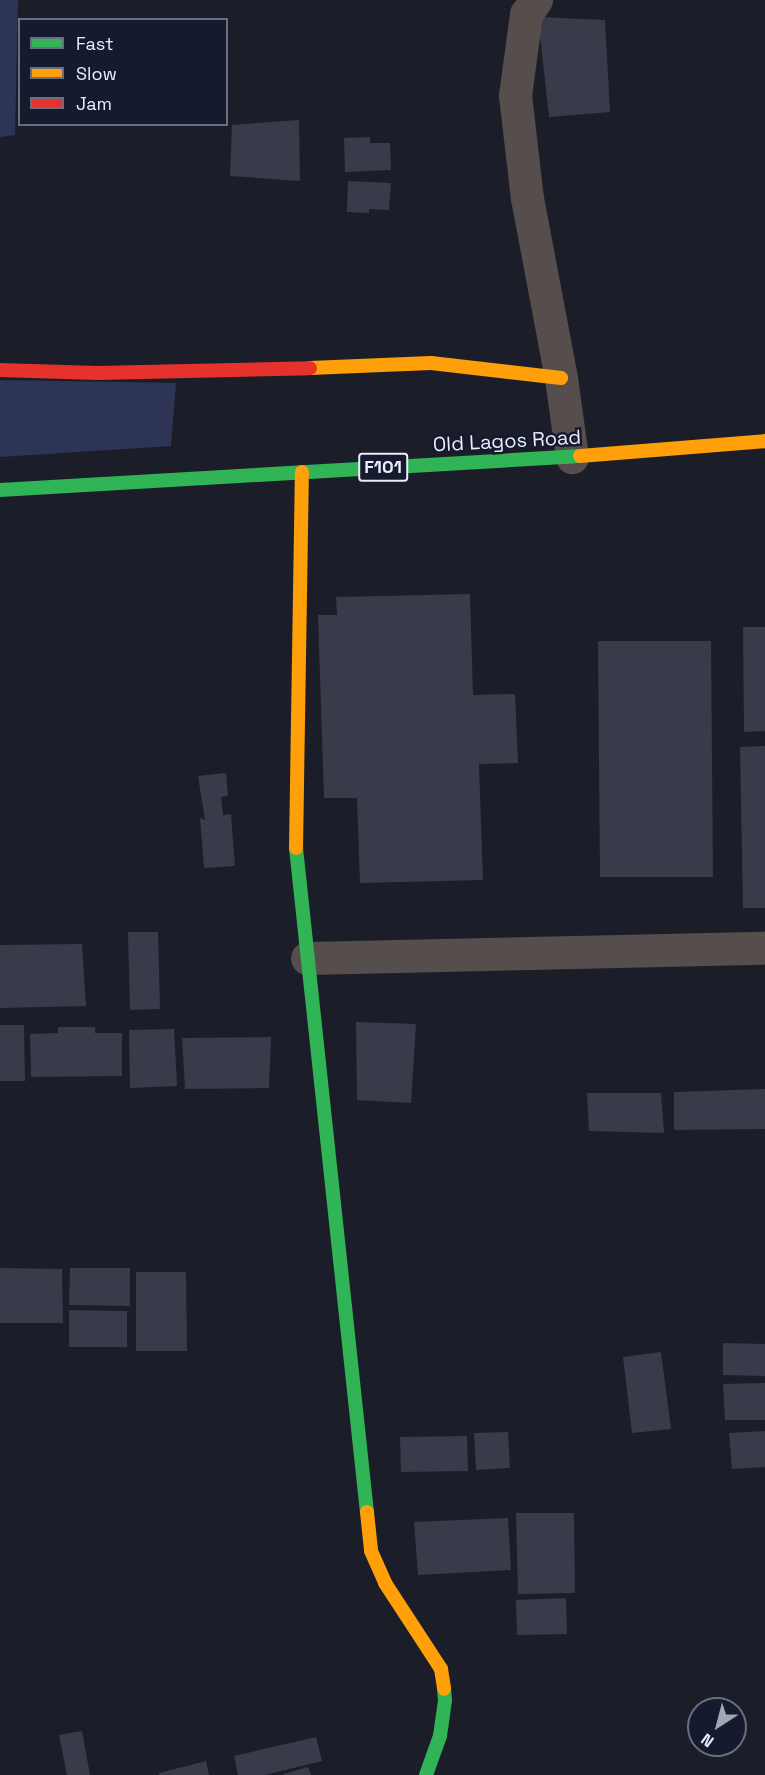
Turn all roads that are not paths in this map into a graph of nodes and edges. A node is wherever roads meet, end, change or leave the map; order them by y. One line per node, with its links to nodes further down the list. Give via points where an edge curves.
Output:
1 (536, 0): 3 (street, via 526,14 516,95 527,198)
2 (0, 370): 3 (street, via 97,373 431,363)
3 (561, 378): 5 (street)
4 (765, 441): 5 (street, Old Lagos Road / F101)
5 (572, 457): 6 (street, Old Lagos Road / F101)
6 (302, 472): 7 (street, Old Lagos Road / F101); 9 (street, via 295,821)
7 (0, 490)
8 (765, 948): 9 (street)
9 (307, 957): 10 (street, via 371,1551 385,1583 441,1669 445,1700 440,1736)
10 (426, 1775)

